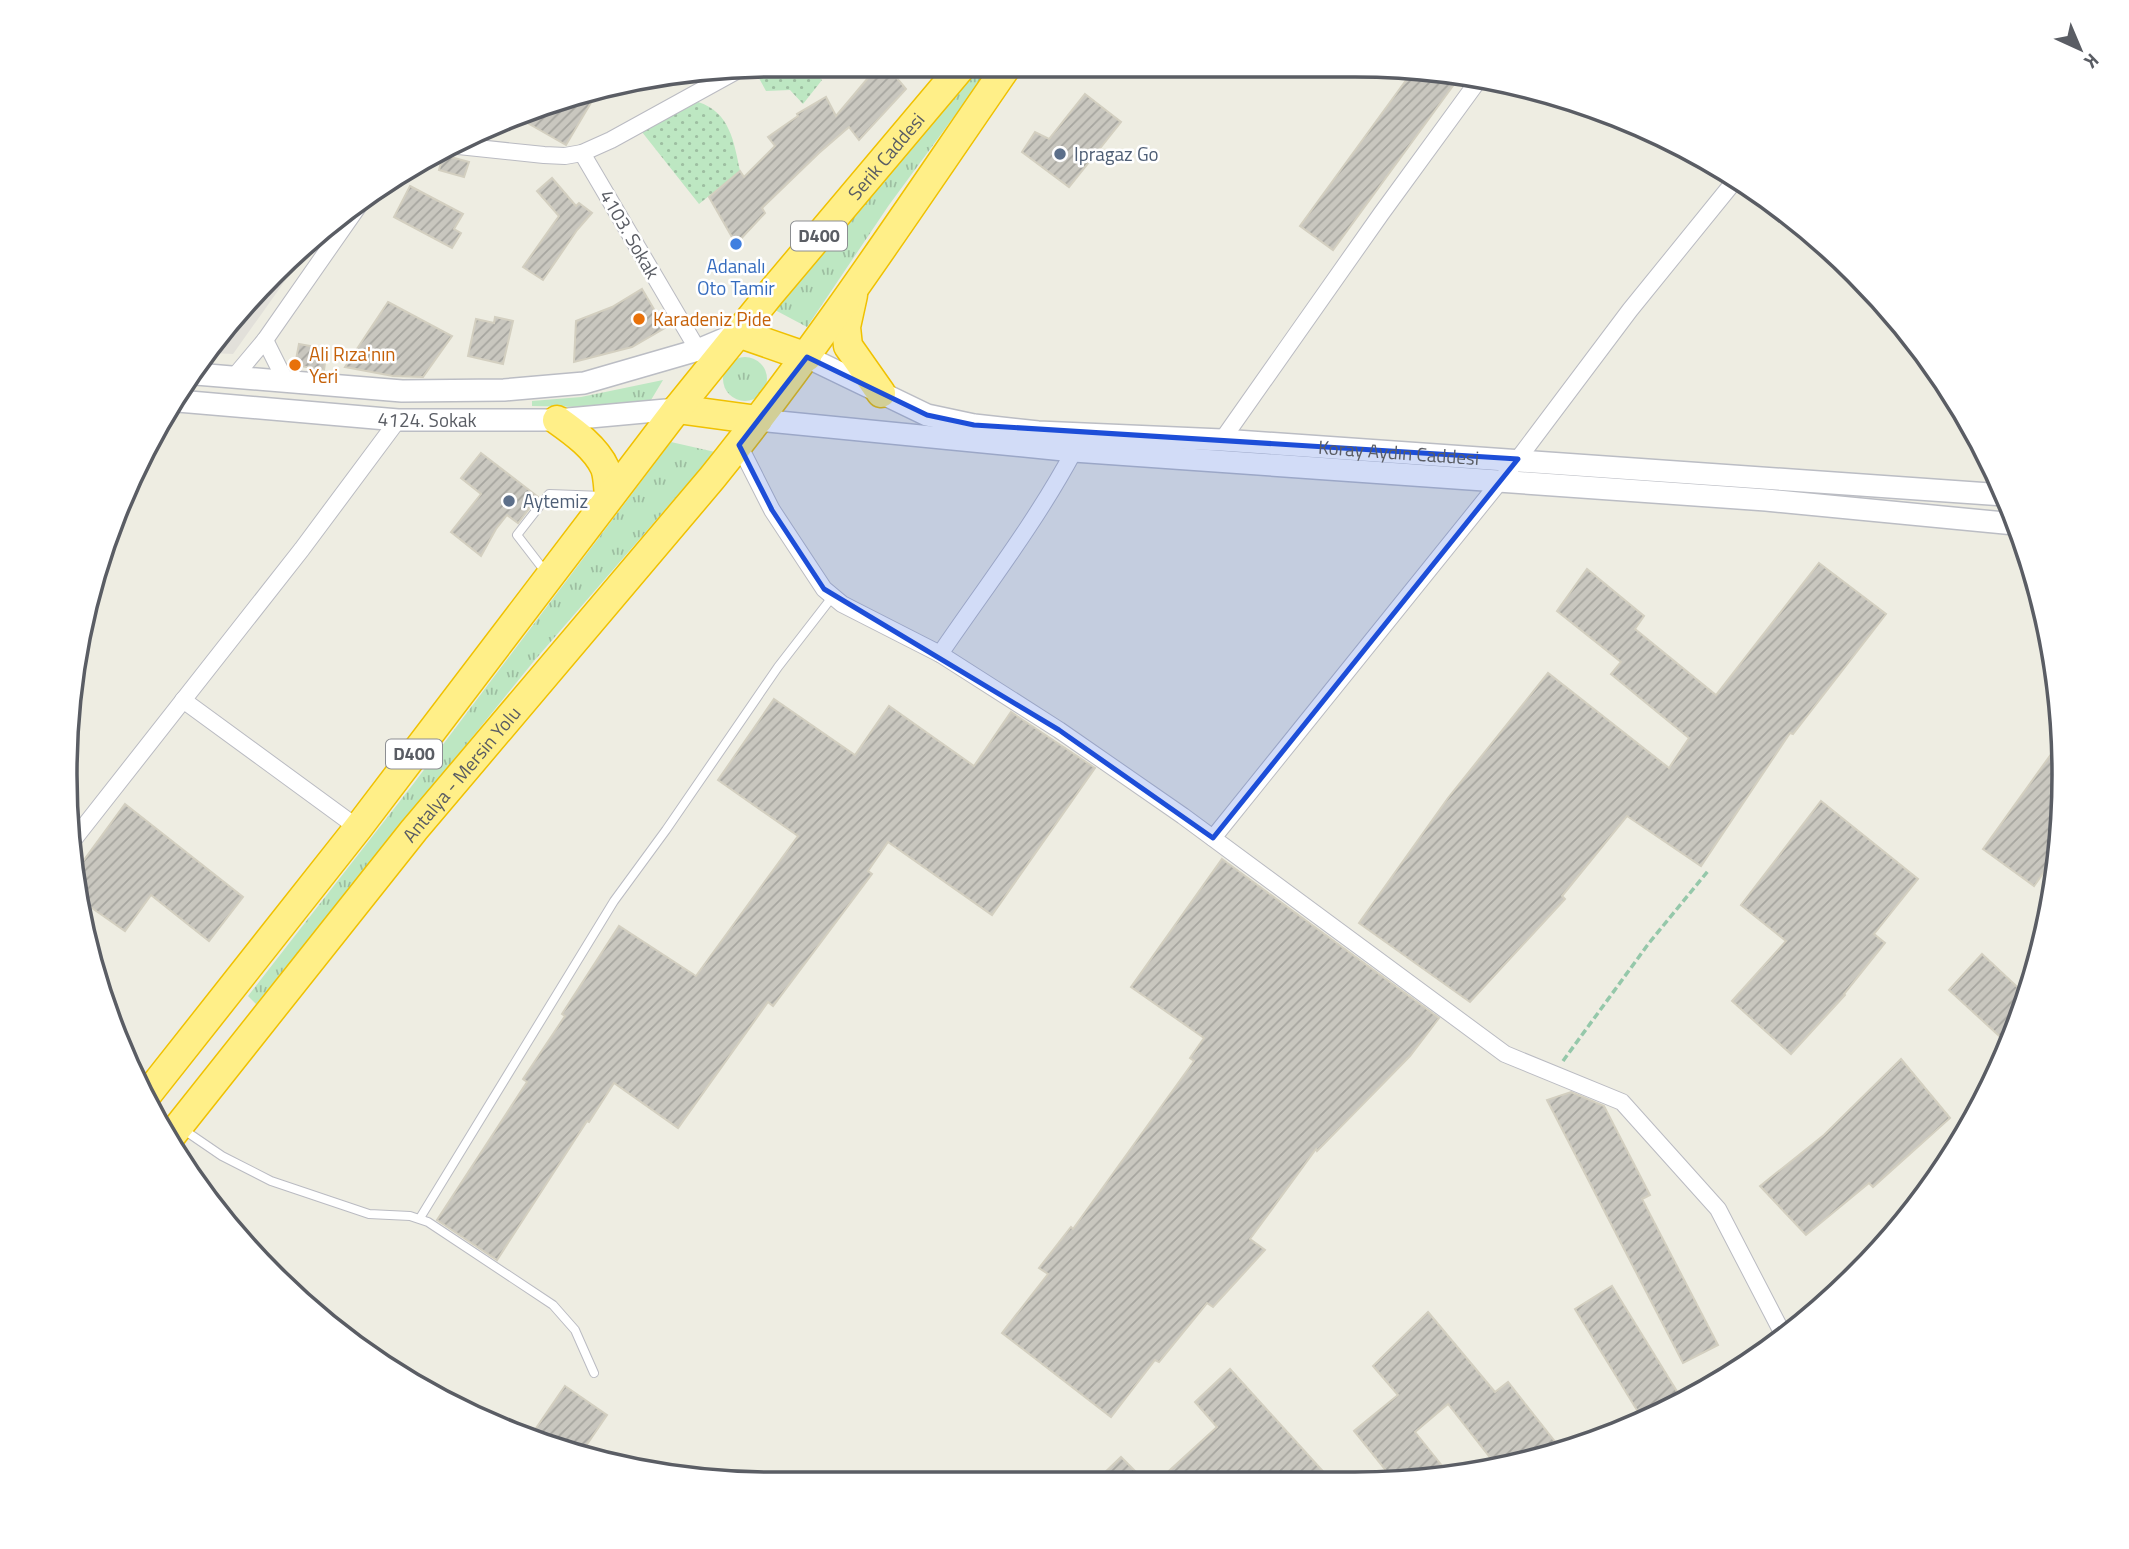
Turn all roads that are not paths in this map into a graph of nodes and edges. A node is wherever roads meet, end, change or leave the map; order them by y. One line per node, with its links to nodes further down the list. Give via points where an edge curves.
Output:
1 (953, 77): 10 (highway, Serik Caddesi / D400)
2 (1000, 77): 9 (highway, D400)
3 (722, 79): 6 (street)
4 (1473, 87): 23 (street)
5 (470, 147): 6 (street, via 565,156)
6 (582, 153): 12 (street, 4103. Sokak)
7 (1730, 187): 26 (street)
8 (326, 241): 11 (street)
9 (856, 285): 13 (highway, D400); 17 (highway, via 846,327 848,346)
10 (738, 333): 12 (main road); 13 (highway); 19 (highway, Serik Caddesi / D400)
11 (265, 340): 15 (street); 16 (street)
12 (698, 350): 16 (main road, via 584,383 504,390 402,391)
13 (807, 357): 17 (main road, Koray Aydın Caddesi); 22 (highway, D400)
14 (204, 374): 15 (main road)
15 (234, 377): 16 (main road)
16 (286, 382)
17 (881, 393): 23 (main road, Koray Aydın Caddesi, via 927,415 974,425)
18 (186, 402): 20 (main road, 4124. Sokak)
19 (677, 409): 21 (main road, 4124. Sokak); 22 (highway); 29 (highway, D400)
20 (398, 420): 21 (main road, 4124. Sokak); 34 (street)
21 (557, 420): 29 (highway, via 598,457 605,468)
22 (758, 420): 24 (highway, Antalya - Mersin Yolu / D400); 25 (main road)
23 (1222, 440): 26 (main road, Koray Aydın Caddesi)
24 (739, 445): 32 (street, via 772,510); 39 (highway, Antalya - Mersin Yolu / D400, via 414,830)
25 (1074, 451): 27 (main road); 33 (street)
26 (1518, 459): 27 (street); 28 (main road, Koray Aydın Caddesi)
27 (1499, 482): 30 (main road, via 1766,500); 37 (street)
28 (1993, 494)
29 (609, 496): 31 (highway, D400); 31 (lane, via 549,494 517,535)
30 (2005, 523)
31 (549, 576): 35 (highway, D400)
32 (832, 596): 33 (street); 40 (lane, via 614,901)
33 (940, 654): 37 (street)
34 (183, 700): 35 (street); 36 (street)
35 (358, 828): 38 (highway, D400)
36 (79, 832)
37 (1213, 838): 41 (street, via 1505,1054 1622,1102 1717,1209)
38 (152, 1089)
39 (175, 1131): 40 (lane, via 271,1181 369,1214)
40 (420, 1218): 42 (lane, via 553,1305 575,1330)
41 (1780, 1328)
42 (594, 1373)

